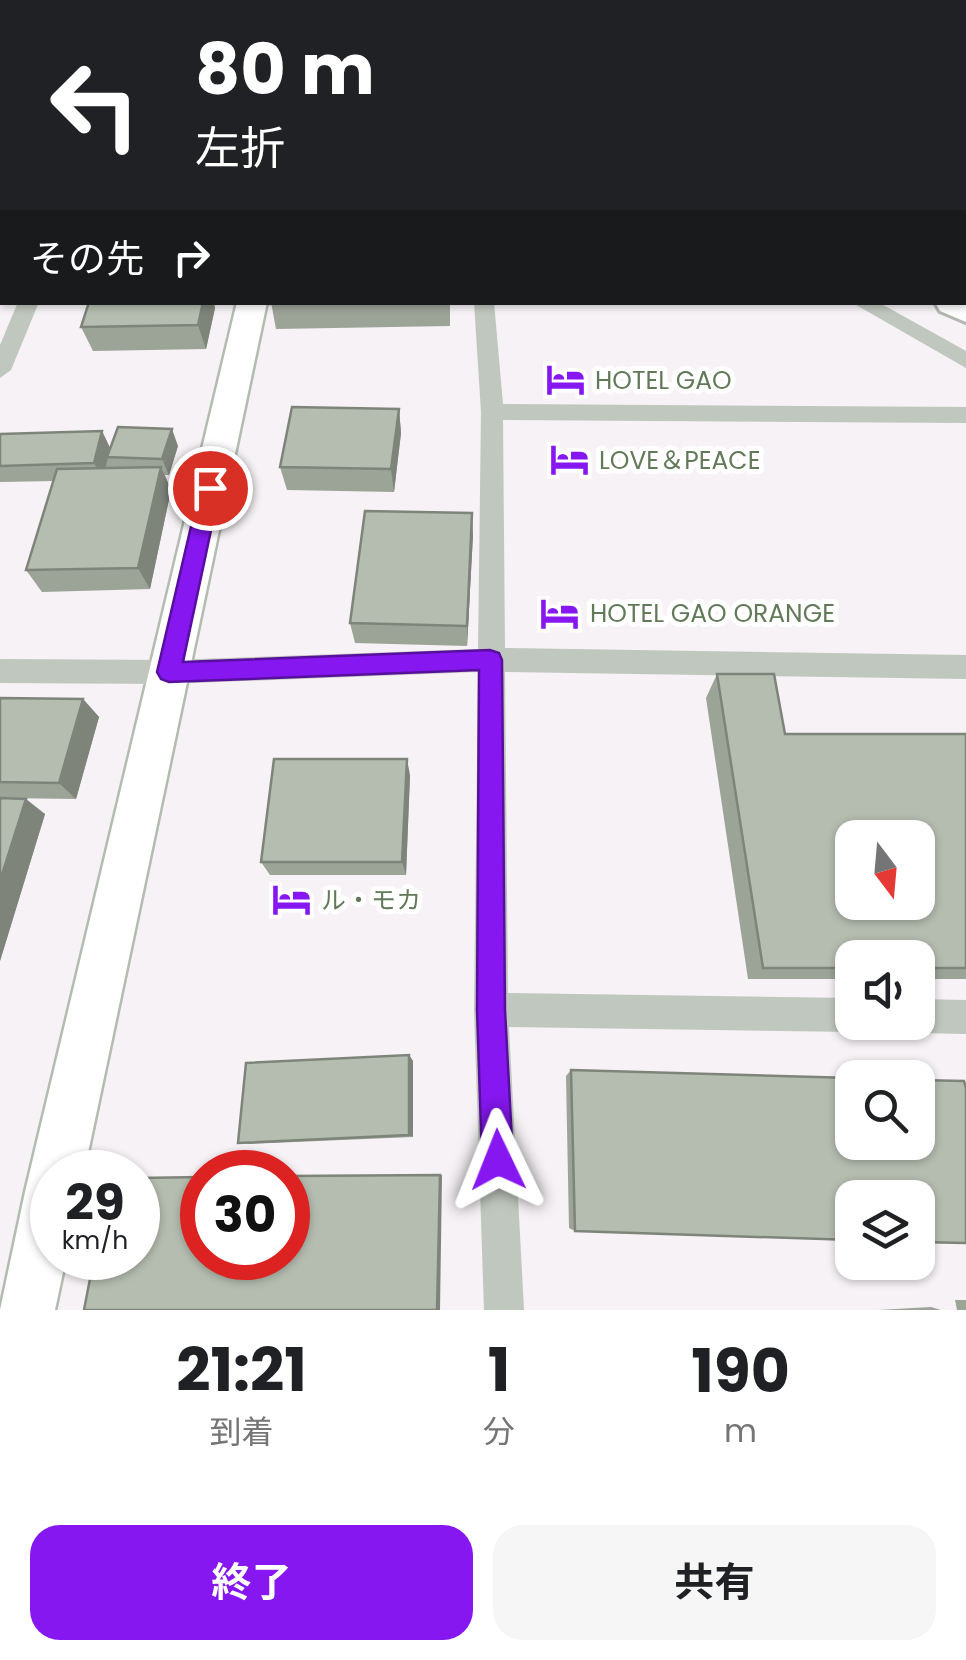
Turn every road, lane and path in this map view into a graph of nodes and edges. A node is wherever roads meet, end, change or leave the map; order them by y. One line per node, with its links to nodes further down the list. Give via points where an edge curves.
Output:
1 (29, 305): 8 (street)
2 (251, 305): 14 (street)
3 (484, 305): 9 (street)
4 (867, 305): 6 (street)
5 (918, 305): 6 (street)
6 (898, 322): 7 (street)
7 (966, 362)
8 (0, 370)
9 (492, 412): 10 (street); 11 (street)
10 (966, 415)
11 (490, 660): 12 (street); 14 (street); 15 (street)
12 (966, 667)
13 (0, 670): 14 (street)
14 (169, 672): 19 (street)
15 (491, 1010): 16 (street); 22 (street)
16 (835, 1015)
17 (935, 1016): 18 (street)
18 (966, 1017)
19 (62, 1150)
20 (33, 1280): 21 (street)
21 (26, 1310)
22 (504, 1310)

